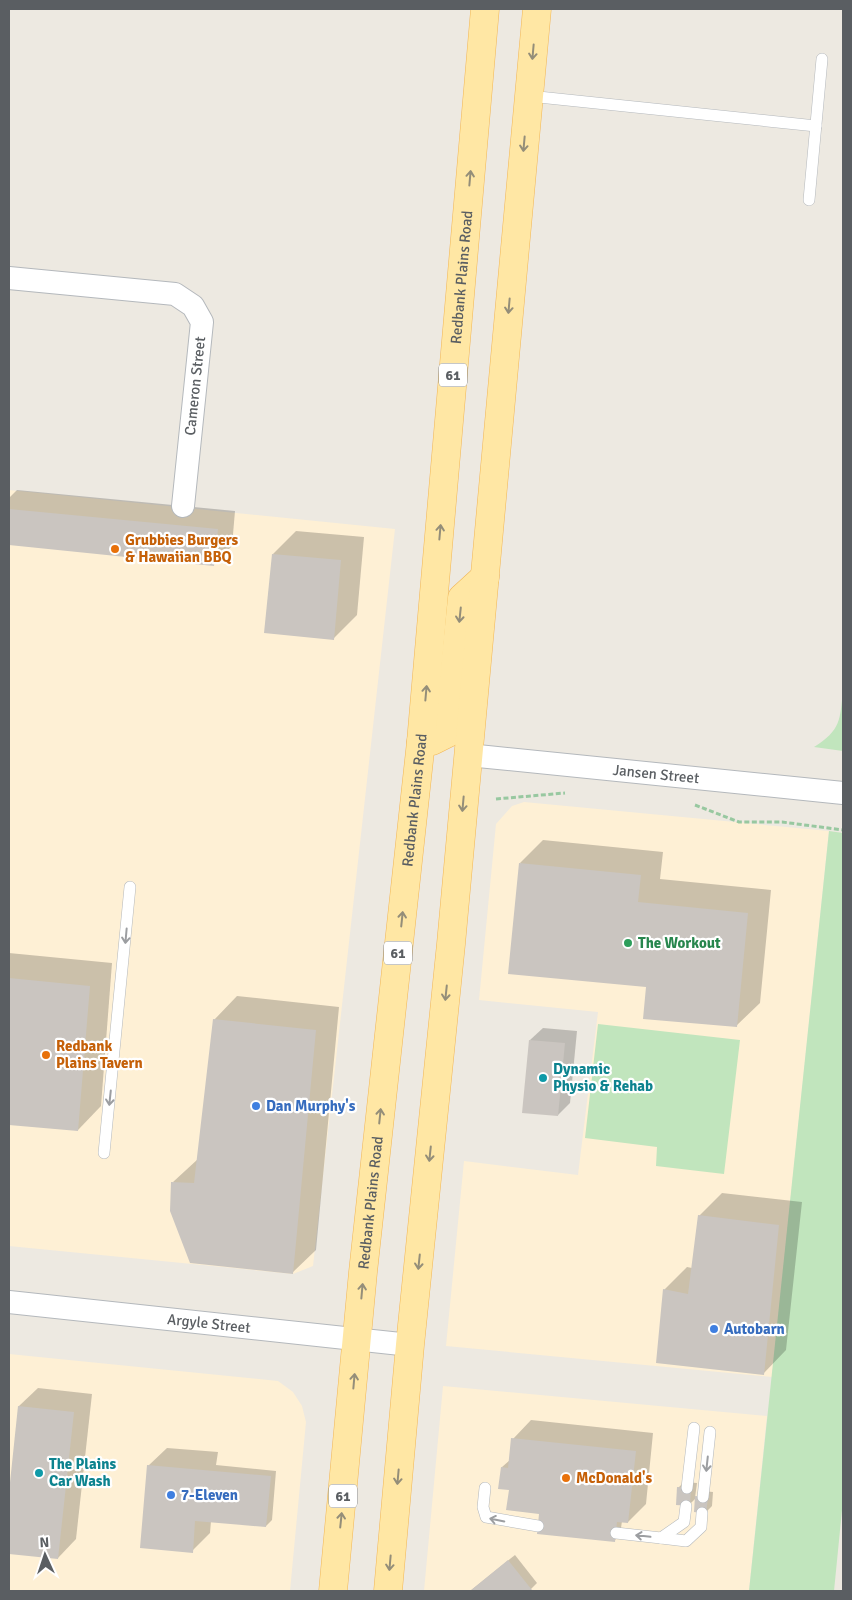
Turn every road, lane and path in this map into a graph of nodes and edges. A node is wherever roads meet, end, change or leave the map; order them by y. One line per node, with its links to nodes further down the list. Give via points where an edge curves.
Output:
1 (484, 9): 10 (main road, Redbank Plains Road / 61, one-way to 1)
2 (537, 9): 4 (main road, one-way to 4)
3 (822, 59): 5 (lane)
4 (529, 96): 5 (lane); 9 (main road, one-way to 9)
5 (816, 126): 6 (lane)
6 (809, 200)
7 (9, 278): 8 (street, Cameron Street, via 175,294 193,306 202,322)
8 (183, 506)
9 (485, 577): 10 (main road, one-way to 10, via 462,598 448,733); 11 (main road)
10 (422, 742): 20 (main road, Redbank Plains Road / 61, one-way to 10)
11 (468, 755): 13 (street, Jansen Street); 21 (main road, one-way to 21)
12 (571, 792): 14 (path)
13 (843, 793)
14 (496, 799)
15 (688, 803): 16 (path, via 739,822 782,822)
16 (843, 830)
17 (130, 887): 18 (lane, one-way to 18)
18 (104, 1153)
19 (9, 1302): 20 (street, Argyle Street)
20 (357, 1340): 21 (street, Argyle Street); 32 (main road, Redbank Plains Road / 61, one-way to 20)
21 (410, 1345): 33 (main road, one-way to 33)
22 (694, 1428): 25 (lane)
23 (710, 1432): 26 (lane, one-way to 26)
24 (484, 1488): 29 (lane, one-way to 24, via 486,1518)
25 (687, 1488)
26 (704, 1497)
27 (686, 1506): 31 (lane, via 684,1522)
28 (702, 1513): 31 (lane, via 701,1526 686,1540)
29 (538, 1526)
30 (616, 1533): 31 (lane, one-way to 30)
31 (661, 1538)
32 (334, 1591)
33 (388, 1591)

